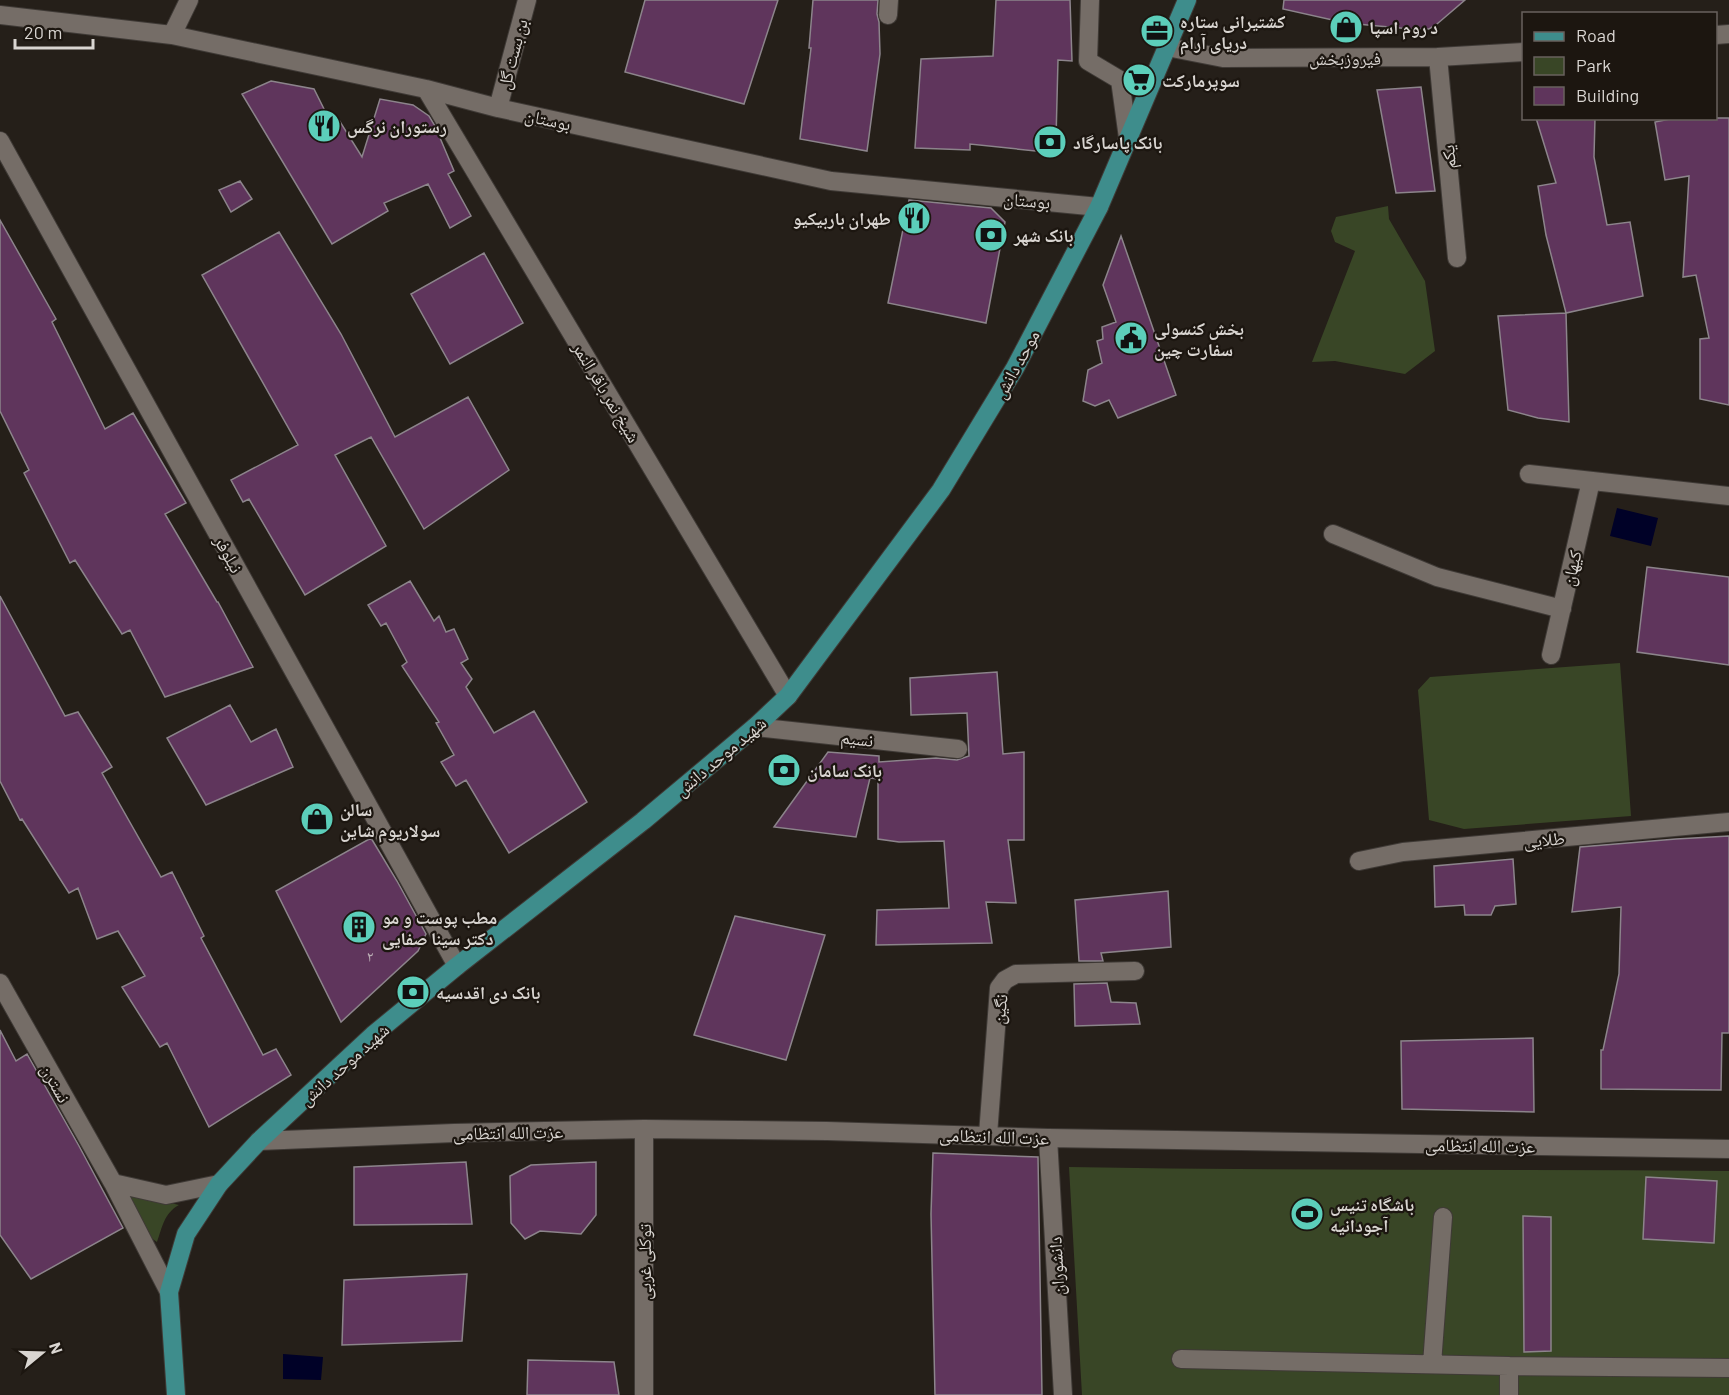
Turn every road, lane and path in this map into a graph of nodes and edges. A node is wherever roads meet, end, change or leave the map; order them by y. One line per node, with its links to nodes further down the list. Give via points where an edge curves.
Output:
1 (189, 0): 6 (street)
2 (527, 0): 11 (street, بن بست گل)
3 (1090, 0): 12 (street, via 1088,61 1120,81)
4 (1187, 0): 7 (main road, موحد دانش)
5 (0, 15): 6 (street, بوستان)
6 (172, 35): 10 (street, بوستان)
7 (1167, 47): 9 (street, فیروزبخش, via 1223,58); 12 (main road, موحد دانش)
8 (1522, 52): 9 (street, فیروزبخش)
9 (1438, 57): 15 (street, یکم)
10 (426, 88): 11 (street, بوستان); 22 (street, شیخ نمر باقر النمر)
11 (498, 108): 14 (street, بوستان, via 831,182)
12 (1128, 138): 14 (main road, موحد دانش)
13 (0, 141): 27 (street, نیلوفر)
14 (1099, 207): 22 (main road, موحد دانش, via 1015,368 941,490)
15 (1457, 258)
16 (1529, 474): 17 (street)
17 (1591, 481): 18 (street); 20 (street, کیهان)
18 (1729, 496)
19 (1334, 534): 20 (street, via 1437,577)
20 (1562, 609): 21 (street, کیهان)
21 (1551, 655)
22 (788, 696): 23 (main road, شهید موحد دانش)
23 (755, 727): 24 (street, نسیم); 27 (main road, شهید موحد دانش, via 643,821)
24 (958, 749)
25 (1729, 822): 26 (street, طلایی, via 1403,852)
26 (1359, 861)
27 (457, 966): 33 (main road, شهید موحد دانش, via 373,1035)
28 (1135, 971): 31 (street, نگین, via 1016,974 1005,980 999,988)
29 (0, 983): 35 (street, نسترن)
30 (644, 1129): 31 (street, عزت الله انتظامی); 33 (street, عزت الله انتظامی); 44 (street, توکلی غربی)
31 (988, 1135): 32 (street, عزت الله انتظامی)
32 (1048, 1138): 34 (street, عزت الله انتظامی); 45 (street, دانشوران)
33 (259, 1141): 36 (main road, شهید موحد دانش)
34 (1729, 1149)
35 (113, 1183): 36 (street, via 166,1195); 38 (street, نسترن)
36 (219, 1184): 38 (main road, شهید موحد دانش, via 186,1234)
37 (1443, 1217): 40 (street)
38 (170, 1292): 43 (main road, شهید موحد دانش)
39 (1181, 1359): 40 (street)
40 (1432, 1364): 41 (street)
41 (1509, 1366): 42 (street); 46 (street)
42 (1729, 1368)
43 (176, 1395)
44 (644, 1395)
45 (1064, 1395)
46 (1509, 1395)

